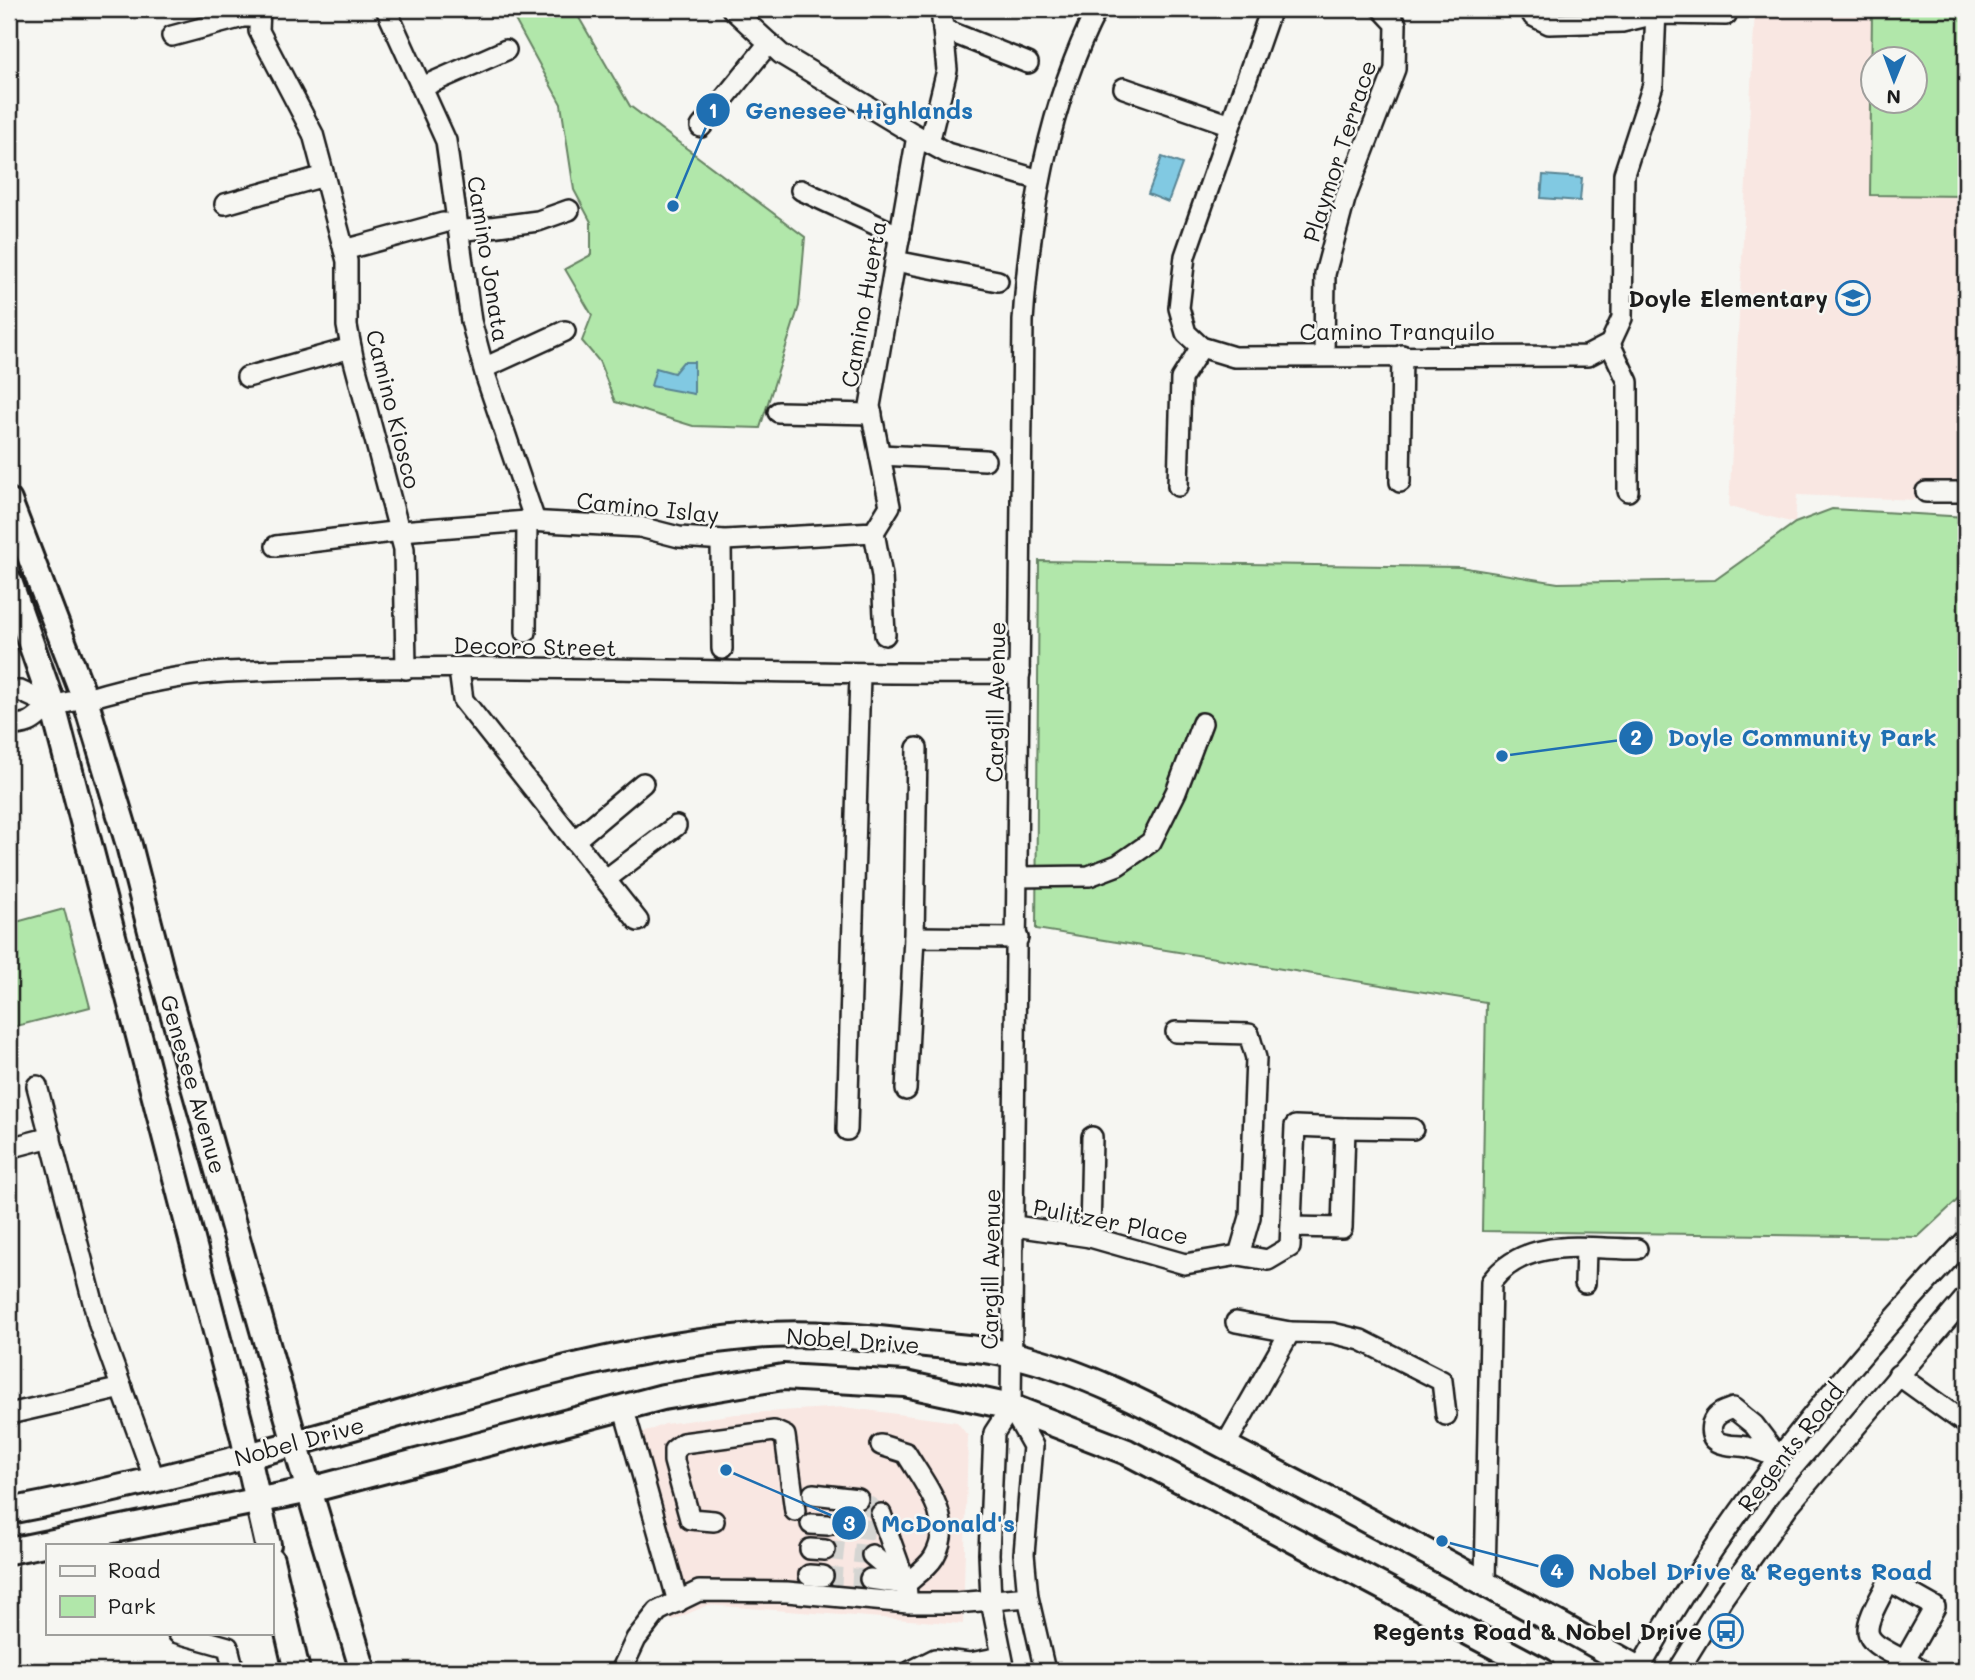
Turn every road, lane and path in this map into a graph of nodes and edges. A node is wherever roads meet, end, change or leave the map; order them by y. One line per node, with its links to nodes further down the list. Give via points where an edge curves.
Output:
1 (386, 9): 16 (street, Camino Jonata)
2 (732, 9): 13 (street)
3 (941, 9): 11 (street, Camino Huerta)
4 (1097, 9): 22 (street, Cargill Avenue, via 1053,125)
5 (1271, 9): 18 (street)
6 (1382, 9): 35 (street, Playmor Terrace, via 1396,24 1395,69 1345,199 1325,274)
7 (1530, 9): 8 (street, via 1533,16 1549,24 1622,22)
8 (1656, 11): 10 (street); 32 (street, via 1653,85 1624,174 1622,318)
9 (260, 13): 12 (street); 21 (street, Camino Kiosco, via 259,31 313,134)
10 (1726, 15)
11 (943, 29): 15 (street); 20 (street, Camino Huerta, via 947,70)
12 (172, 36)
13 (769, 43): 19 (street); 20 (street)
14 (506, 50): 16 (street)
15 (1028, 63)
16 (422, 88): 26 (street, Camino Jonata, via 446,141)
17 (1124, 88): 18 (street)
18 (1228, 124): 33 (street, via 1185,256 1180,321)
19 (701, 127)
20 (923, 140): 22 (street, via 947,153); 27 (street, Camino Huerta)
21 (324, 176): 24 (street); 28 (street, Camino Kiosco)
22 (1040, 180): 60 (street, Cargill Avenue, via 1028,248 1023,321)
23 (801, 190): 27 (street)
24 (225, 204)
25 (569, 210): 26 (street, via 526,223)
26 (451, 227): 28 (street); 37 (street, Camino Jonata)
27 (900, 236): 29 (street, Camino Huerta)
28 (344, 250): 34 (street, Camino Kiosco)
29 (895, 261): 30 (street); 40 (street, Camino Huerta)
30 (998, 281)
31 (565, 331): 37 (street)
32 (1610, 344): 36 (street, Camino Tranquilo, via 1587,356); 45 (street, via 1628,382)
33 (1202, 347): 35 (street, Camino Tranquilo, via 1234,357); 44 (street, via 1181,379)
34 (351, 348): 38 (street); 51 (street, Camino Kiosco)
35 (1324, 355): 36 (street, Camino Tranquilo)
36 (1402, 355): 43 (street)
37 (484, 368): 49 (street, Camino Jonata)
38 (247, 377)
39 (778, 412): 40 (street)
40 (872, 414): 41 (street, Camino Huerta)
41 (880, 455): 42 (street); 50 (street, Camino Huerta, via 890,506)
42 (985, 460)
43 (1400, 482)
44 (1178, 486)
45 (1628, 491)
46 (1926, 492): 47 (street)
47 (1966, 492)
48 (9, 501): 63 (main road, Genesee Avenue)
49 (531, 521): 51 (street, Camino Islay); 52 (street, Camino Islay, via 640,527 679,537); 55 (street, Camino Jonata)
50 (879, 526): 52 (street, Camino Islay); 56 (street, Camino Huerta)
51 (401, 531): 53 (street, Camino Islay); 58 (street, Camino Kiosco)
52 (721, 540): 57 (street)
53 (276, 546)
54 (9, 581): 64 (main road, Genesee Avenue)
55 (526, 632)
56 (886, 635)
57 (722, 649)
58 (406, 669): 59 (street, Decoro Street); 63 (street, Decoro Street, via 166,677)
59 (459, 670): 61 (street, Decoro Street); 70 (street, via 463,700)
60 (1020, 673): 61 (street, Decoro Street); 71 (street, Cargill Avenue)
61 (860, 675): 81 (street)
62 (9, 691): 64 (street, via 20,691)
63 (85, 699): 64 (street, Decoro Street); 104 (main road, Genesee Avenue)
64 (53, 706): 66 (street, Decoro Street, via 32,724); 107 (main road, Genesee Avenue)
65 (1202, 723): 71 (street, via 1177,792 1151,842 1118,865 1089,876)
66 (9, 725)
67 (917, 748): 74 (street)
68 (643, 783): 70 (street)
69 (676, 826): 72 (street)
70 (574, 841): 72 (street)
71 (1018, 877): 75 (street, Cargill Avenue)
72 (606, 880): 73 (street)
73 (638, 921)
74 (914, 937): 75 (street); 78 (street)
75 (1018, 938): 85 (street, Cargill Avenue)
76 (1176, 1032): 91 (street, via 1249,1034 1256,1058 1250,1217)
77 (37, 1086): 82 (street)
78 (906, 1090)
79 (1345, 1128): 80 (street); 86 (street, via 1342,1228); 86 (street, via 1295,1126)
80 (1413, 1129)
81 (847, 1130)
82 (51, 1137): 84 (street); 98 (street, via 99,1325)
83 (1093, 1137): 87 (street)
84 (9, 1148)
85 (1015, 1226): 87 (street, Pulitzer Place); 96 (street, Cargill Avenue)
86 (1291, 1227): 91 (street, Pulitzer Place, via 1290,1247 1281,1254 1268,1260)
87 (1090, 1237): 91 (street, Pulitzer Place, via 1185,1264)
88 (1966, 1240): 137 (street, Regents Road, via 1882,1330 1779,1458 1682,1595)
89 (1586, 1249): 90 (street); 92 (street); 122 (street, via 1539,1249 1504,1265 1491,1282)
90 (1636, 1249)
91 (1239, 1255)
92 (1585, 1283)
93 (1966, 1297): 97 (street, Regents Road)
94 (1236, 1322): 95 (street)
95 (1290, 1332): 102 (street, via 1332,1333 1361,1340 1442,1381); 106 (street)
96 (1014, 1355): 100 (street, Cargill Avenue); 104 (main road, Nobel Drive, via 800,1334 693,1343 564,1368); 106 (main road, Nobel Drive, via 1095,1383)
97 (1898, 1376): 103 (street); 138 (street, Regents Road, via 1789,1505)
98 (122, 1388): 101 (street); 108 (street)
99 (623, 1406): 100 (main road, Nobel Drive, via 783,1377 905,1384); 109 (main road, Nobel Drive); 126 (street)
100 (1012, 1407): 124 (street, via 1033,1446 1024,1543); 125 (street, via 993,1433); 136 (main road, Nobel Drive, via 1127,1452)
101 (9, 1414)
102 (1446, 1415)
103 (1966, 1424)
104 (295, 1443): 107 (main road, Nobel Drive); 109 (main road, Genesee Avenue)
105 (881, 1446): 123 (street, via 906,1453 941,1511 943,1535 933,1559)
106 (1225, 1446): 122 (main road, Nobel Drive)
107 (248, 1454): 108 (main road, Nobel Drive); 112 (main road, Genesee Avenue)
108 (154, 1478): 113 (main road, Nobel Drive)
109 (310, 1490): 112 (main road, Nobel Drive); 132 (main road, Genesee Avenue)
110 (813, 1494): 111 (street)
111 (858, 1499)
112 (260, 1500): 117 (main road, Genesee Avenue); 118 (main road, Nobel Drive)
113 (9, 1511)
114 (788, 1512): 115 (street, via 785,1436 774,1432 683,1443 674,1450 674,1461 690,1518)
115 (714, 1521)
116 (877, 1522): 123 (street)
117 (268, 1544)
118 (9, 1551)
119 (872, 1555): 123 (street)
120 (273, 1569): 131 (main road)
121 (870, 1579): 123 (street)
122 (1485, 1581): 137 (main road, Nobel Drive)
123 (907, 1593): 125 (street); 126 (street, via 699,1591)
124 (1028, 1597): 125 (street); 135 (street)
125 (991, 1601): 129 (street)
126 (678, 1602): 133 (street, via 658,1611 636,1639)
127 (182, 1634): 130 (street, via 228,1647)
128 (1905, 1660): 139 (street)
129 (1003, 1664): 134 (street, via 934,1659)
130 (234, 1671)
131 (297, 1671)
132 (363, 1671)
133 (621, 1671)
134 (911, 1671)
135 (1045, 1671)
136 (1542, 1671)
137 (1640, 1671)
138 (1678, 1671)
139 (1923, 1671)

